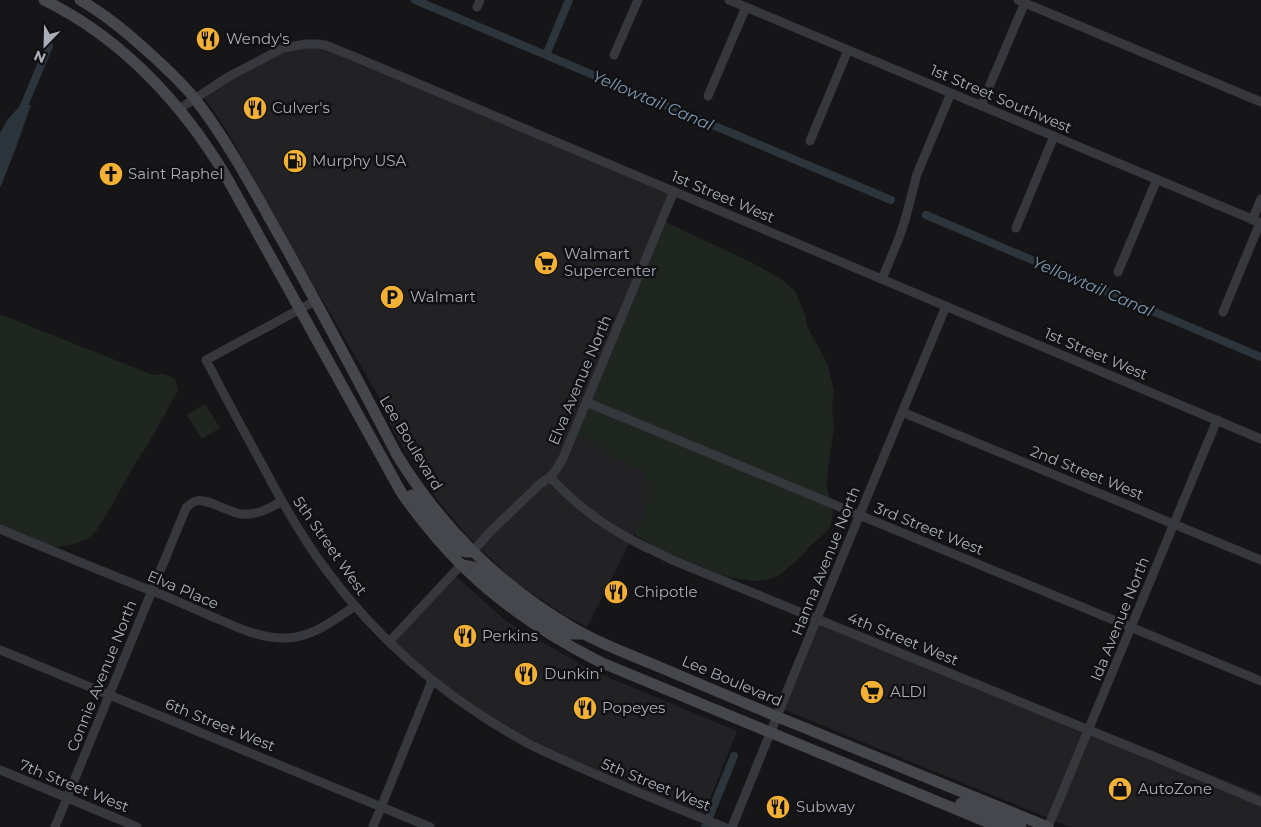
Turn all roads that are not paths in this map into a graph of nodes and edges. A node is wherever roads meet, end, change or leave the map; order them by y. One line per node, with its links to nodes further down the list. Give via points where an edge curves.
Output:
1 (44, 0): 14 (main road, Lee Boulevard, via 84,23 128,57)
2 (80, 0): 11 (main road, Lee Boulevard, via 136,41)
3 (638, 0): 8 (street)
4 (729, 0): 6 (street, 1st Street Southwest)
5 (1023, 1): 12 (street); 13 (street)
6 (746, 7): 7 (street, 1st Street Southwest); 10 (street)
7 (848, 50): 9 (street, 1st Street Southwest); 16 (street)
8 (614, 55)
9 (951, 93): 13 (street, 1st Street Southwest); 23 (street, via 916,174 905,220)
10 (708, 96)
11 (194, 98): 14 (street, 1st Street West); 18 (street, 1st Street West, via 283,48 325,45); 24 (main road, Lee Boulevard, via 223,139)
12 (1261, 102)
13 (981, 106): 15 (street, 1st Street Southwest)
14 (179, 109): 26 (main road, Lee Boulevard, via 212,153)
15 (1054, 136): 17 (street, 1st Street Southwest); 21 (street)
16 (810, 141)
17 (1157, 179): 20 (street, 1st Street Southwest); 22 (street)
18 (674, 192): 23 (street, 1st Street West); 28 (street, Elva Avenue North)
19 (1261, 199): 20 (street)
20 (1258, 222): 27 (street)
21 (1016, 228)
22 (1118, 272)
23 (882, 279): 25 (street, 1st Street West)
24 (316, 301): 26 (street, 5th Street West); 38 (main road, Lee Boulevard, via 410,476)
25 (946, 306): 29 (street, Hanna Avenue North); 30 (street, 1st Street West)
26 (299, 309): 32 (main road, Lee Boulevard); 34 (street, 5th Street West, via 206,360)
27 (1223, 312)
28 (586, 402): 33 (street, Elva Avenue North, via 563,458); 35 (street, 3rd Street West)
29 (902, 412): 35 (street, Hanna Avenue North); 36 (street, 2nd Street West)
30 (1216, 420): 31 (street, 1st Street West); 36 (street, Ida Avenue North)
31 (1261, 439)
32 (377, 448): 38 (main road, via 419,505 458,549); 40 (main road, Lee Boulevard, via 400,492)
33 (550, 477): 38 (street, Elva Avenue North); 43 (street, 4th Street West, via 593,517 631,540)
34 (282, 501): 41 (street, Connie Avenue North, via 252,514 230,511 203,500 194,501 186,508); 42 (street, 5th Street West, via 326,571)
35 (860, 515): 43 (street, Hanna Avenue North); 44 (street, 3rd Street West)
36 (1174, 524): 39 (street, 2nd Street West); 44 (street, Ida Avenue North)
37 (0, 529): 41 (street, Elva Place)
38 (472, 552): 45 (main road, Lee Boulevard, via 527,598)
39 (1261, 560)
40 (461, 565): 45 (main road, via 473,567 524,608 564,634); 46 (street); 53 (main road, Lee Boulevard, via 516,612 574,648)
41 (152, 591): 42 (street, Elva Place, via 245,631 279,638 315,631); 50 (street, Connie Avenue North)
42 (355, 606): 46 (street, 5th Street West)
43 (817, 618): 51 (street, Hanna Avenue North); 52 (street, 4th Street West)
44 (1131, 628): 49 (street, 3rd Street West); 52 (street, Ida Avenue North)
45 (584, 634): 51 (main road, Lee Boulevard)
46 (389, 642): 48 (street, 5th Street West)
47 (0, 650): 50 (street, 6th Street West)
48 (432, 681): 58 (street); 63 (street, 5th Street West, via 531,745)
49 (1261, 681)
50 (109, 695): 55 (street, Connie Avenue North); 58 (street, 6th Street West)
51 (777, 716): 53 (street, Hanna Avenue North); 67 (main road, Lee Boulevard)
52 (1089, 730): 57 (street, 4th Street West); 67 (street, Ida Avenue North)
53 (770, 733): 56 (main road, Lee Boulevard); 64 (street, Hanna Avenue North)
54 (0, 770): 55 (street, 7th Street West)
55 (67, 798): 59 (street, Connie Avenue North); 60 (street, 7th Street West)
56 (935, 800): 65 (main road, Lee Boulevard); 66 (main road, via 948,798)
57 (1261, 802)
58 (381, 807): 61 (street); 62 (street, 6th Street West)
59 (55, 827)
60 (137, 827)
61 (373, 827)
62 (430, 827)
63 (724, 827)
64 (732, 827)
65 (999, 827)
66 (1022, 827)
67 (1048, 827)

